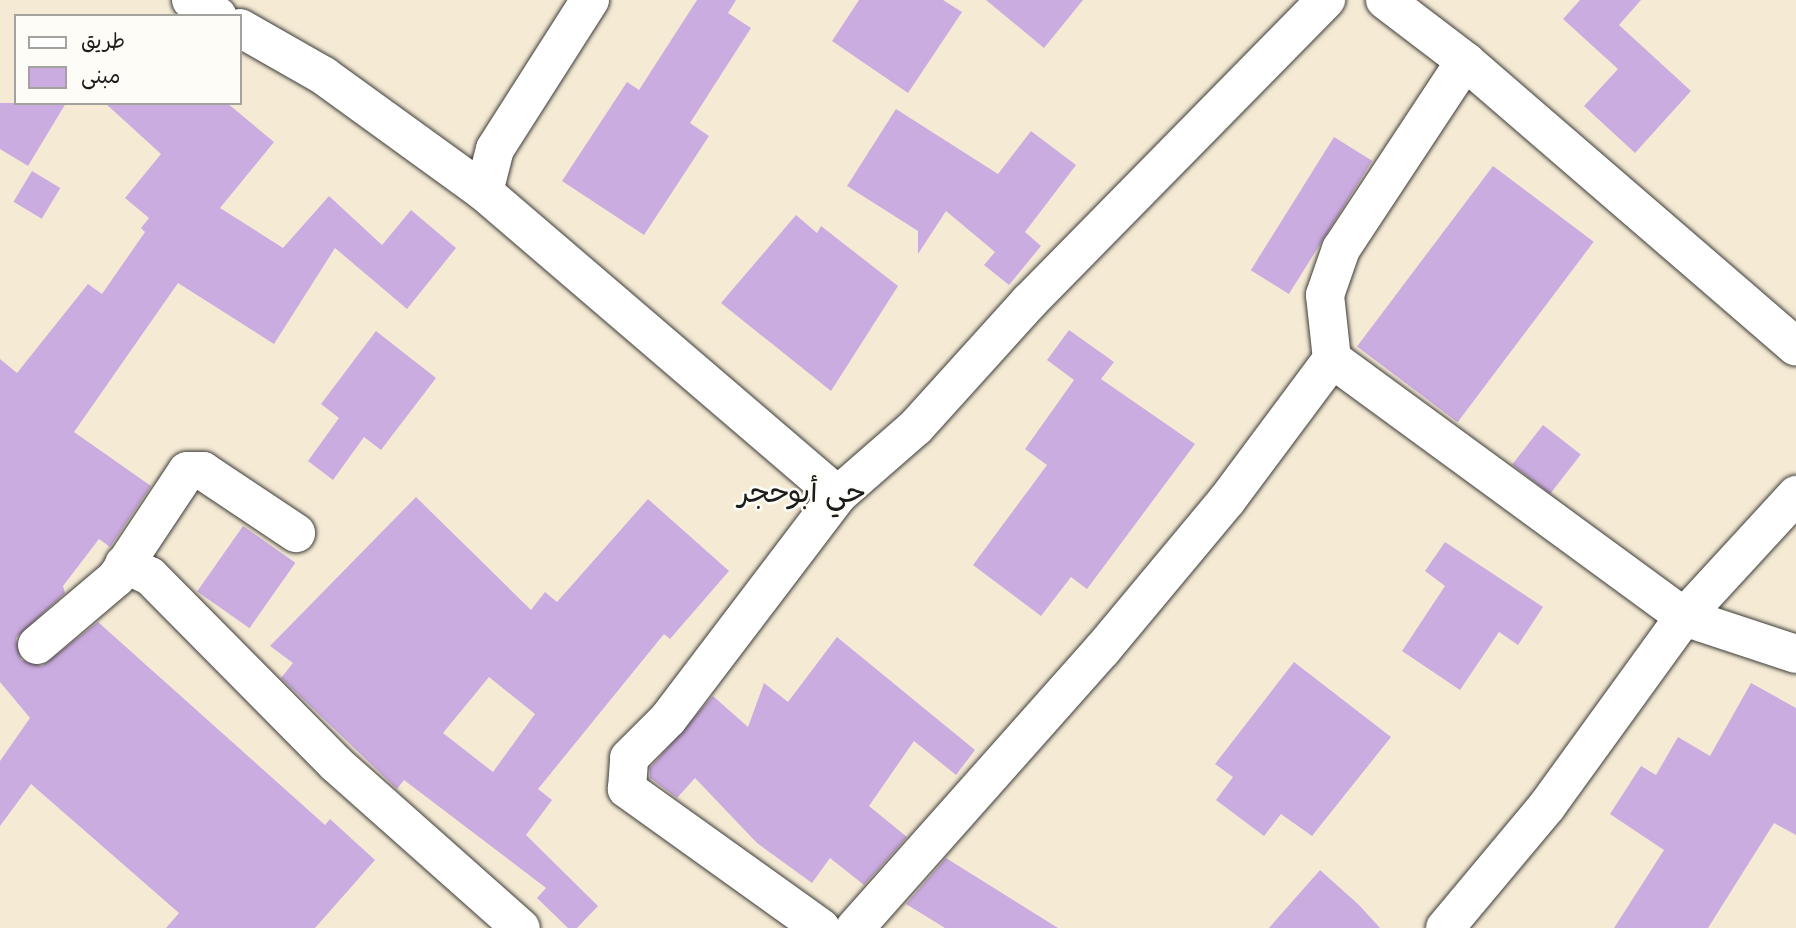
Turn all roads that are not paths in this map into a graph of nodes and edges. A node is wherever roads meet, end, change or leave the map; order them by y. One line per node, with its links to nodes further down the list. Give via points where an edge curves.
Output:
1 (191, 0): 5 (street)
2 (590, 0): 8 (street, via 495,149)
3 (1326, 0): 11 (street, via 1029,302 916,427)
4 (1385, 0): 7 (street)
5 (215, 14)
6 (242, 29): 8 (street, via 324,76)
7 (1465, 61): 9 (street); 10 (street, via 1341,249 1325,295)
8 (484, 192): 11 (street)
9 (1796, 347)
10 (1332, 359): 15 (street); 20 (street, via 1129,617)
11 (838, 495): 19 (street, via 668,719 629,758 627,789)
12 (1796, 495): 15 (street)
13 (296, 533): 14 (street, via 204,471 187,471)
14 (124, 564): 16 (street, via 116,578); 18 (street, via 150,576 336,764)
15 (1684, 617): 17 (street); 21 (street, via 1547,806)
16 (37, 645)
17 (1796, 654)
18 (521, 928)
19 (821, 928)
20 (855, 928)
21 (1445, 928)

